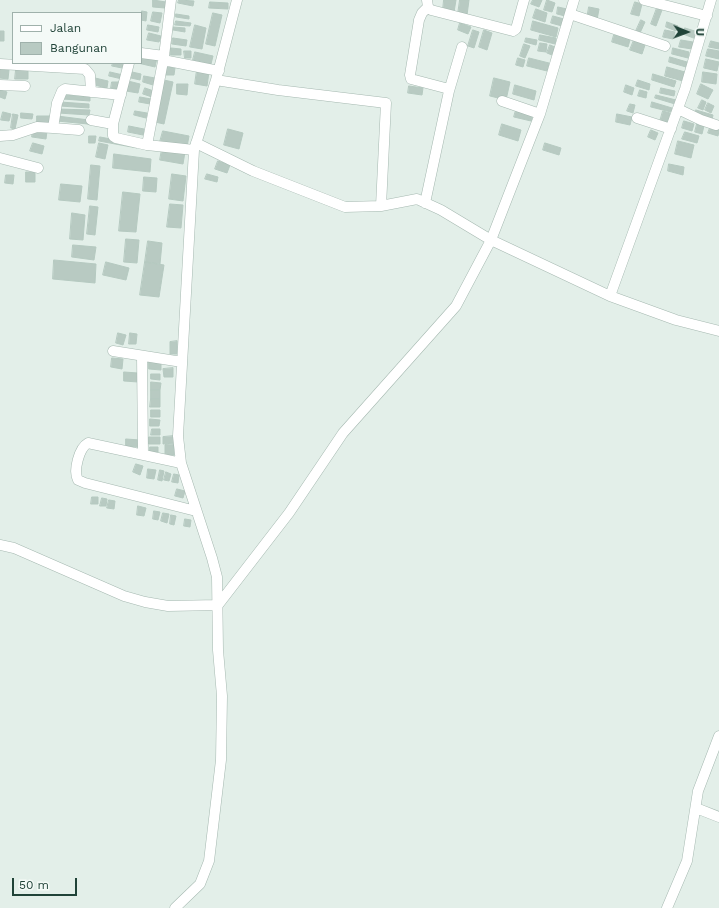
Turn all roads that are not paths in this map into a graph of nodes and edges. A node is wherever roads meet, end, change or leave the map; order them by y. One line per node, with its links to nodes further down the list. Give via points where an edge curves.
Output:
1 (171, 0): 13 (street)
2 (237, 0): 16 (street)
3 (524, 0): 7 (street, via 514,31 431,10)
4 (574, 0): 8 (street)
5 (644, 0): 9 (street)
6 (711, 0): 9 (street)
7 (428, 4): 19 (street, via 419,20 411,79)
8 (570, 14): 10 (street); 24 (street)
9 (707, 16): 23 (street)
10 (665, 46)
11 (462, 47): 19 (street)
12 (142, 53): 13 (street)
13 (164, 58): 16 (street); 33 (street)
14 (0, 64): 20 (street, via 85,69 90,75)
15 (129, 64): 21 (street)
16 (218, 76): 34 (street); 38 (street, via 278,90 386,103)
17 (0, 85): 18 (street)
18 (25, 86)
19 (450, 89): 37 (street)
20 (91, 92): 21 (street); 29 (street, via 69,89 62,91 57,103)
21 (121, 95): 27 (street)
22 (502, 101): 24 (street)
23 (678, 109): 28 (street); 30 (street)
24 (540, 114): 39 (street)
25 (637, 118): 30 (street)
26 (91, 120): 27 (street)
27 (113, 124): 33 (street, via 112,133 116,138)
28 (716, 125)
29 (53, 128): 31 (street); 32 (street, via 37,127 13,135)
30 (671, 129): 40 (street)
31 (78, 130)
32 (0, 136)
33 (147, 145): 34 (street)
34 (195, 146): 38 (street, via 323,200 345,207); 44 (street)
35 (0, 158): 36 (street)
36 (38, 168)
37 (425, 203): 38 (street, via 416,199); 39 (street)
38 (381, 206)
39 (491, 240): 40 (street); 49 (street, via 456,306 343,433 289,513)
40 (610, 296): 41 (street, via 676,320)
41 (719, 331)
42 (113, 351): 43 (street)
43 (142, 356): 44 (street); 45 (street)
44 (182, 362): 46 (street, via 178,436)
45 (143, 454): 46 (street); 47 (street, via 88,443 81,450 76,478 85,483)
46 (181, 462): 47 (street)
47 (196, 511): 49 (street, via 217,577)
48 (0, 545): 49 (street, via 14,548 124,596 144,602 168,606)
49 (218, 605): 53 (street, via 222,696 221,760 214,822 205,874 200,884)
50 (719, 736): 51 (street, via 698,791)
51 (696, 808): 52 (street); 54 (street, via 687,861)
52 (719, 817)
53 (175, 908)
54 (667, 908)

